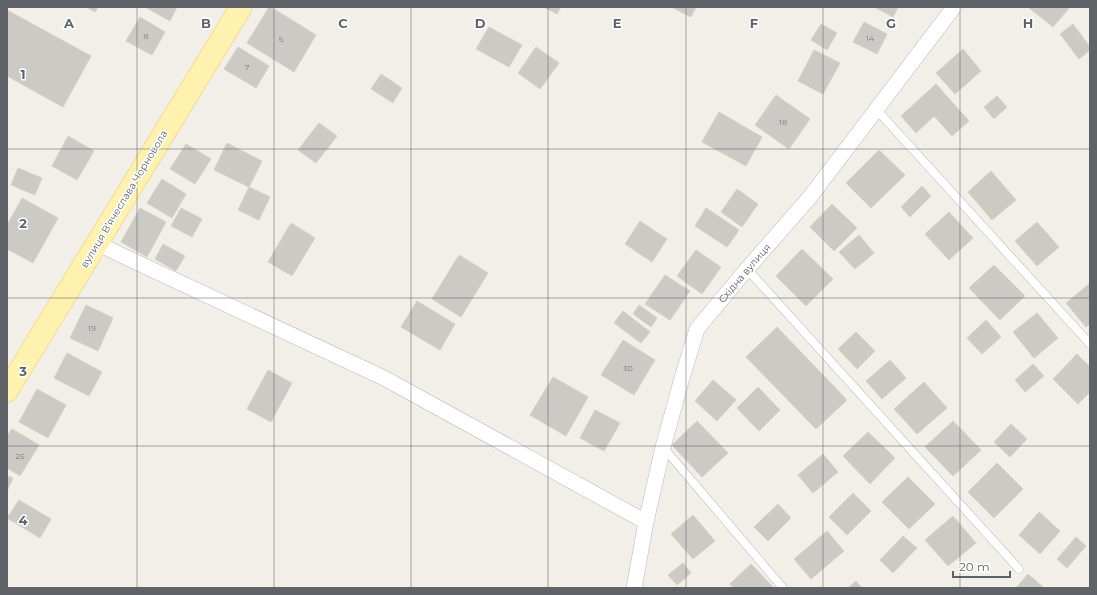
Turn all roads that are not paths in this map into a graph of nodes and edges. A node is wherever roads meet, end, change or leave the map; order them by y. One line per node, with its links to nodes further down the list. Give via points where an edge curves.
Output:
1 (240, 7): 4 (main road, вулиця Вʼячеслава Чорновола)
2 (954, 7): 3 (street, Східна вулиця)
3 (876, 109): 5 (street, Східна вулиця, via 810,196); 6 (lane)
4 (97, 243): 7 (main road, вулиця Вʼячеслава Чорновола); 9 (street, via 384,378)
5 (747, 269): 8 (street, Східна вулиця, via 697,329); 10 (lane)
6 (1090, 344)
7 (7, 391)
8 (663, 447): 9 (street, Східна вулиця); 12 (lane)
9 (646, 522): 11 (street, Східна вулиця)
10 (1019, 569)
11 (634, 588)
12 (783, 588)

